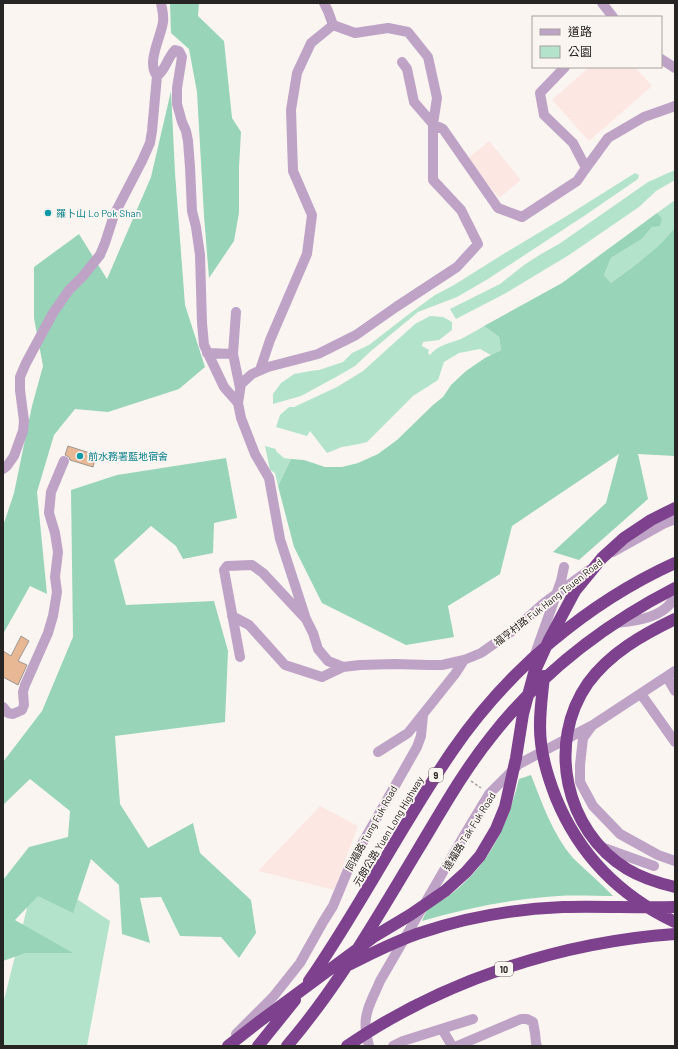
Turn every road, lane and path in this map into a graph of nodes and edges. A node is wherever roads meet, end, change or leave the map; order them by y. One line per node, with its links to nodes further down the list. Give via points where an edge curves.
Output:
1 (161, 3): 10 (street, via 163,22 152,63)
2 (602, 3): 4 (street)
3 (328, 6): 5 (street)
4 (611, 16)
5 (333, 25): 12 (street, via 355,33 388,28 408,32 428,57 437,98); 17 (street, via 311,43 297,72 291,110 293,171 312,215 307,254)
6 (662, 61): 9 (street)
7 (402, 62): 12 (street, via 407,69 414,102)
8 (564, 68): 13 (street, via 540,93 544,115 573,144)
9 (675, 68)
10 (157, 76): 15 (street, via 171,54 175,50 179,51 182,57 177,88 178,104 188,141 192,211 200,255 204,345); 21 (street, via 150,143 114,215 100,255 69,290 53,313 26,363 20,377 23,431 14,456)
11 (675, 106): 13 (street, via 644,117 608,138)
12 (433, 124): 13 (street, via 443,129 498,208 522,217 577,181); 17 (street, via 433,180 461,210 478,244 457,267 356,335 318,354)
13 (586, 168)
14 (236, 312): 16 (street)
15 (208, 354): 16 (street); 19 (street, via 224,387)
16 (232, 354): 18 (street)
17 (260, 370): 18 (street, via 252,374)
18 (240, 388): 19 (street)
19 (238, 403): 29 (street, via 255,454 269,478 280,539)
20 (64, 461): 39 (street, via 50,492 49,512 58,552 55,577 57,592 53,616 25,685 22,710 13,714)
21 (3, 469)
22 (675, 508): 32 (highway, via 637,529 602,558 575,591)
23 (675, 519): 34 (street, 福亨村路 Fuk Hang Tsuen Road, via 616,550 544,603 515,629 480,653)
24 (675, 563): 59 (highway, 元朗公路 Yuen Long Highway / 9, via 613,596 578,621 537,654 498,693 467,730 436,775 326,957)
25 (564, 567): 40 (street, via 530,671)
26 (675, 588): 31 (highway, 9)
27 (675, 595): 31 (street, via 673,601 653,615 636,621)
28 (232, 616): 29 (street, via 224,570 227,566 252,565 263,573); 33 (street); 35 (street, via 249,624 285,665 322,677)
29 (306, 619): 35 (street, via 318,649 328,661)
30 (675, 619): 47 (highway, via 628,645 609,660 583,692 571,718 566,738 565,766 568,787 578,814)
31 (614, 623): 60 (highway, 9, via 548,675 491,737 449,797 346,968)
32 (549, 640): 40 (highway, via 534,673); 52 (highway, via 540,735 546,771 560,807 582,846 600,868 638,901)
33 (240, 657)
34 (464, 660): 35 (street, 福亨村路 Fuk Hang Tsuen Road, via 442,665); 41 (street)
35 (343, 667)
36 (671, 674): 37 (street); 38 (street, 達福路 Tak Fuk Road)
37 (675, 691)
38 (641, 694): 42 (street, 達福路 Tak Fuk Road); 43 (street)
39 (3, 708)
40 (523, 714): 54 (highway, via 505,807 480,856 445,891 375,936)
41 (423, 715): 44 (street, via 408,733); 57 (street, 同福路 Tung Fuk Road, via 417,747 350,865 333,906 300,963 273,997)
42 (593, 725): 46 (street, 達福路 Tak Fuk Road, via 519,764); 48 (street, via 583,738 580,765 580,782 592,806 620,834 658,855)
43 (675, 742)
44 (378, 752)
45 (470, 780): 46 (path)
46 (489, 794): 62 (street, 達福路 Tak Fuk Road, via 380,981 366,1016)
47 (600, 847): 49 (street); 50 (highway, via 635,873)
48 (675, 861)
49 (654, 866)
50 (675, 887)
51 (675, 907): 54 (highway, via 561,907 472,918 404,939)
52 (675, 922)
53 (675, 934): 61 (highway, 10, via 604,943 516,965 432,998 387,1021)
54 (313, 982): 58 (highway)
55 (469, 1018): 56 (street)
56 (442, 1029): 63 (street); 64 (street)
57 (224, 1046)
58 (228, 1046)
59 (258, 1046)
60 (287, 1046)
61 (347, 1046)
62 (369, 1046)
63 (393, 1046)
64 (452, 1046)
65 (458, 1046): 66 (street, via 527,1018 533,1022)
66 (537, 1046)

